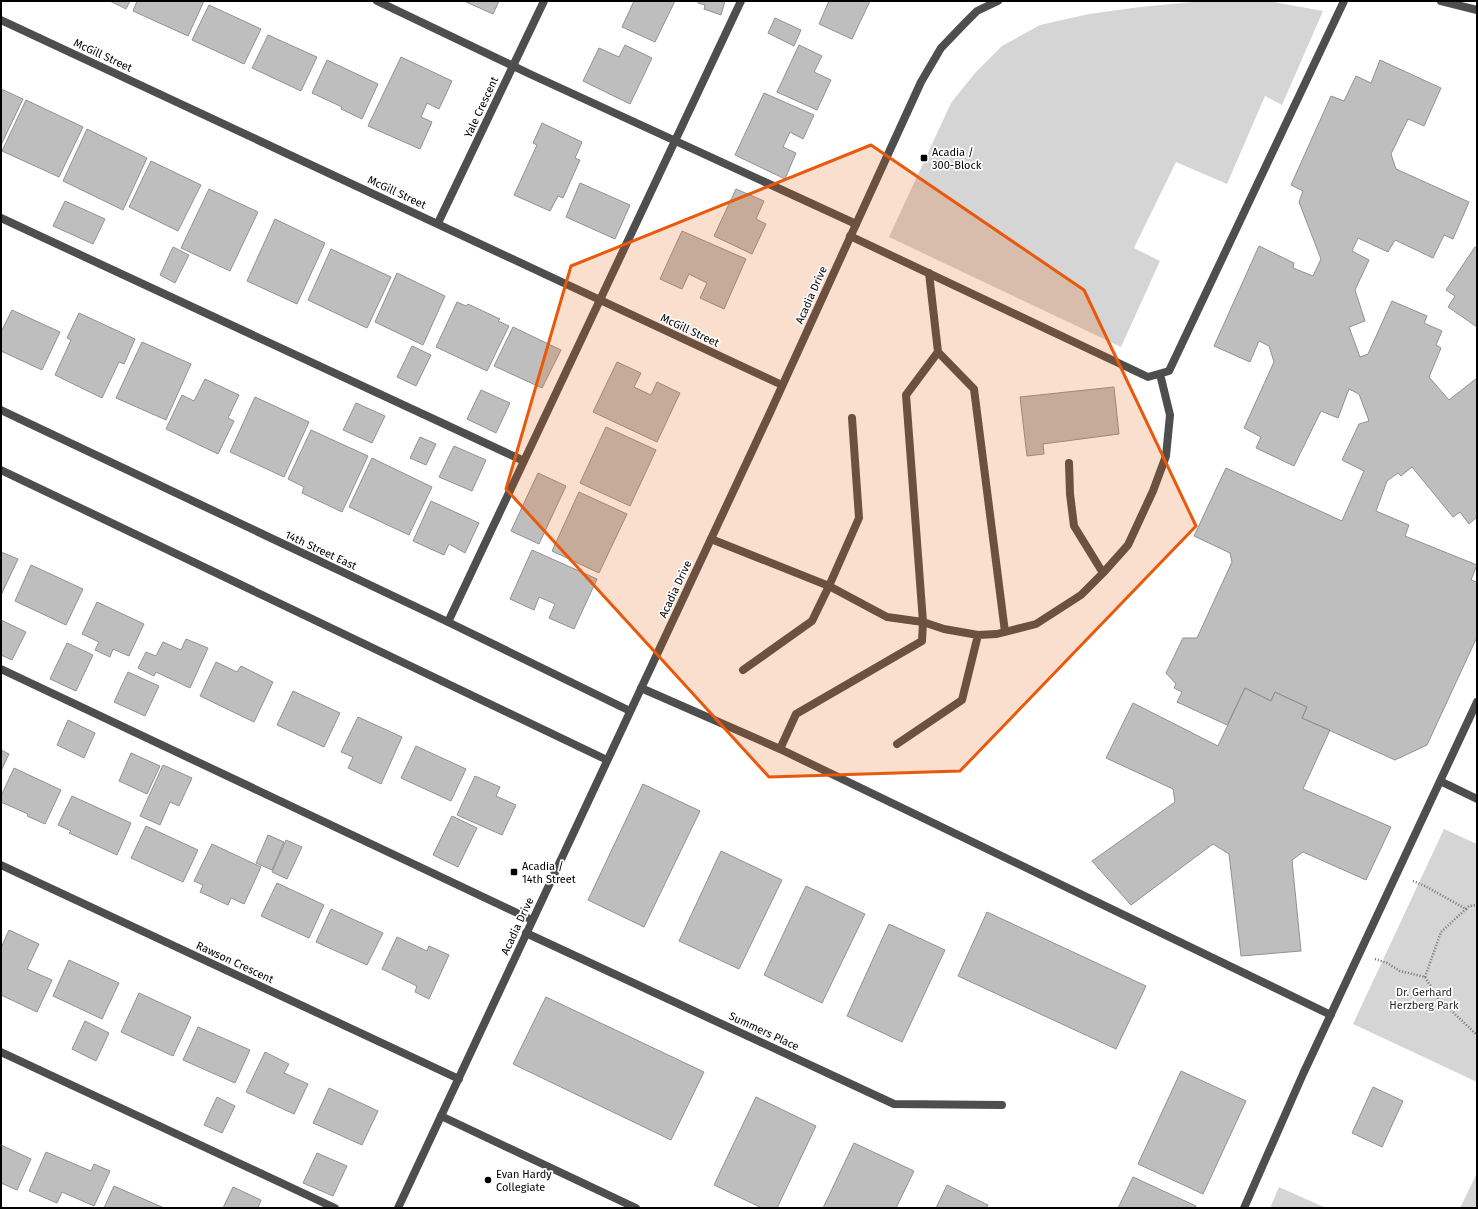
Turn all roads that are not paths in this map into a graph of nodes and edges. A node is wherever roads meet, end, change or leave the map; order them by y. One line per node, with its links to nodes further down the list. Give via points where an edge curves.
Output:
1 (377, 1): 9 (street)
2 (544, 1): 9 (street, Yale Crescent)
3 (741, 1): 10 (street)
4 (998, 1): 13 (street, Acadia Drive, via 977,11 941,48 921,82)
5 (1344, 1): 18 (street, via 1169,371)
6 (1441, 1): 7 (street)
7 (1477, 10)
8 (1, 20): 12 (street, McGill Street)
9 (513, 65): 10 (street); 12 (street, Yale Crescent)
10 (675, 140): 13 (street); 16 (street)
11 (1, 218): 22 (street)
12 (438, 223): 16 (street, McGill Street)
13 (856, 224): 14 (street, Acadia Drive)
14 (850, 236): 15 (street); 19 (street, Acadia Drive)
15 (929, 273): 17 (street); 18 (street, via 1148,377)
16 (599, 300): 19 (street, McGill Street); 22 (street)
17 (938, 352): 29 (street, via 906,395); 30 (street, via 974,389)
18 (1160, 374): 26 (street, via 1170,415 1166,456 1154,491 1128,545)
19 (782, 385): 25 (street, Acadia Drive)
20 (1, 410): 28 (street, 14th Street East)
21 (852, 418): 27 (street, via 859,518)
22 (524, 461): 28 (street)
23 (1070, 464): 26 (street, via 1074,526)
24 (1, 470): 39 (street)
25 (711, 539): 27 (street); 34 (street, Acadia Drive)
26 (1103, 574): 30 (street, via 1081,595 1036,624)
27 (829, 586): 29 (street, via 887,617); 33 (street, via 812,621)
28 (448, 622): 36 (street, 14th Street East)
29 (923, 622): 31 (street); 38 (street, via 922,640 796,714)
30 (1005, 632): 31 (street)
31 (978, 635): 37 (street, via 962,700)
32 (1, 669): 43 (street)
33 (743, 670)
34 (642, 688): 36 (street, Acadia Drive); 38 (street)
35 (1477, 702): 40 (street)
36 (630, 711): 39 (street, Acadia Drive)
37 (897, 744)
38 (780, 749): 45 (street)
39 (607, 760): 43 (street, Acadia Drive)
40 (1440, 781): 41 (street); 45 (street)
41 (1477, 799)
42 (1, 865): 47 (street, Rawson Crescent)
43 (532, 920): 44 (street, Acadia Drive)
44 (526, 933): 47 (street, Acadia Drive); 48 (street, Summers Place, via 894,1104)
45 (1331, 1015): 53 (street)
46 (1, 1052): 50 (street)
47 (459, 1079): 49 (street, Acadia Drive)
48 (1002, 1105)
49 (441, 1116): 51 (street, Acadia Drive); 52 (street)
50 (335, 1208)
51 (398, 1208)
52 (636, 1208)
53 (1244, 1208)

